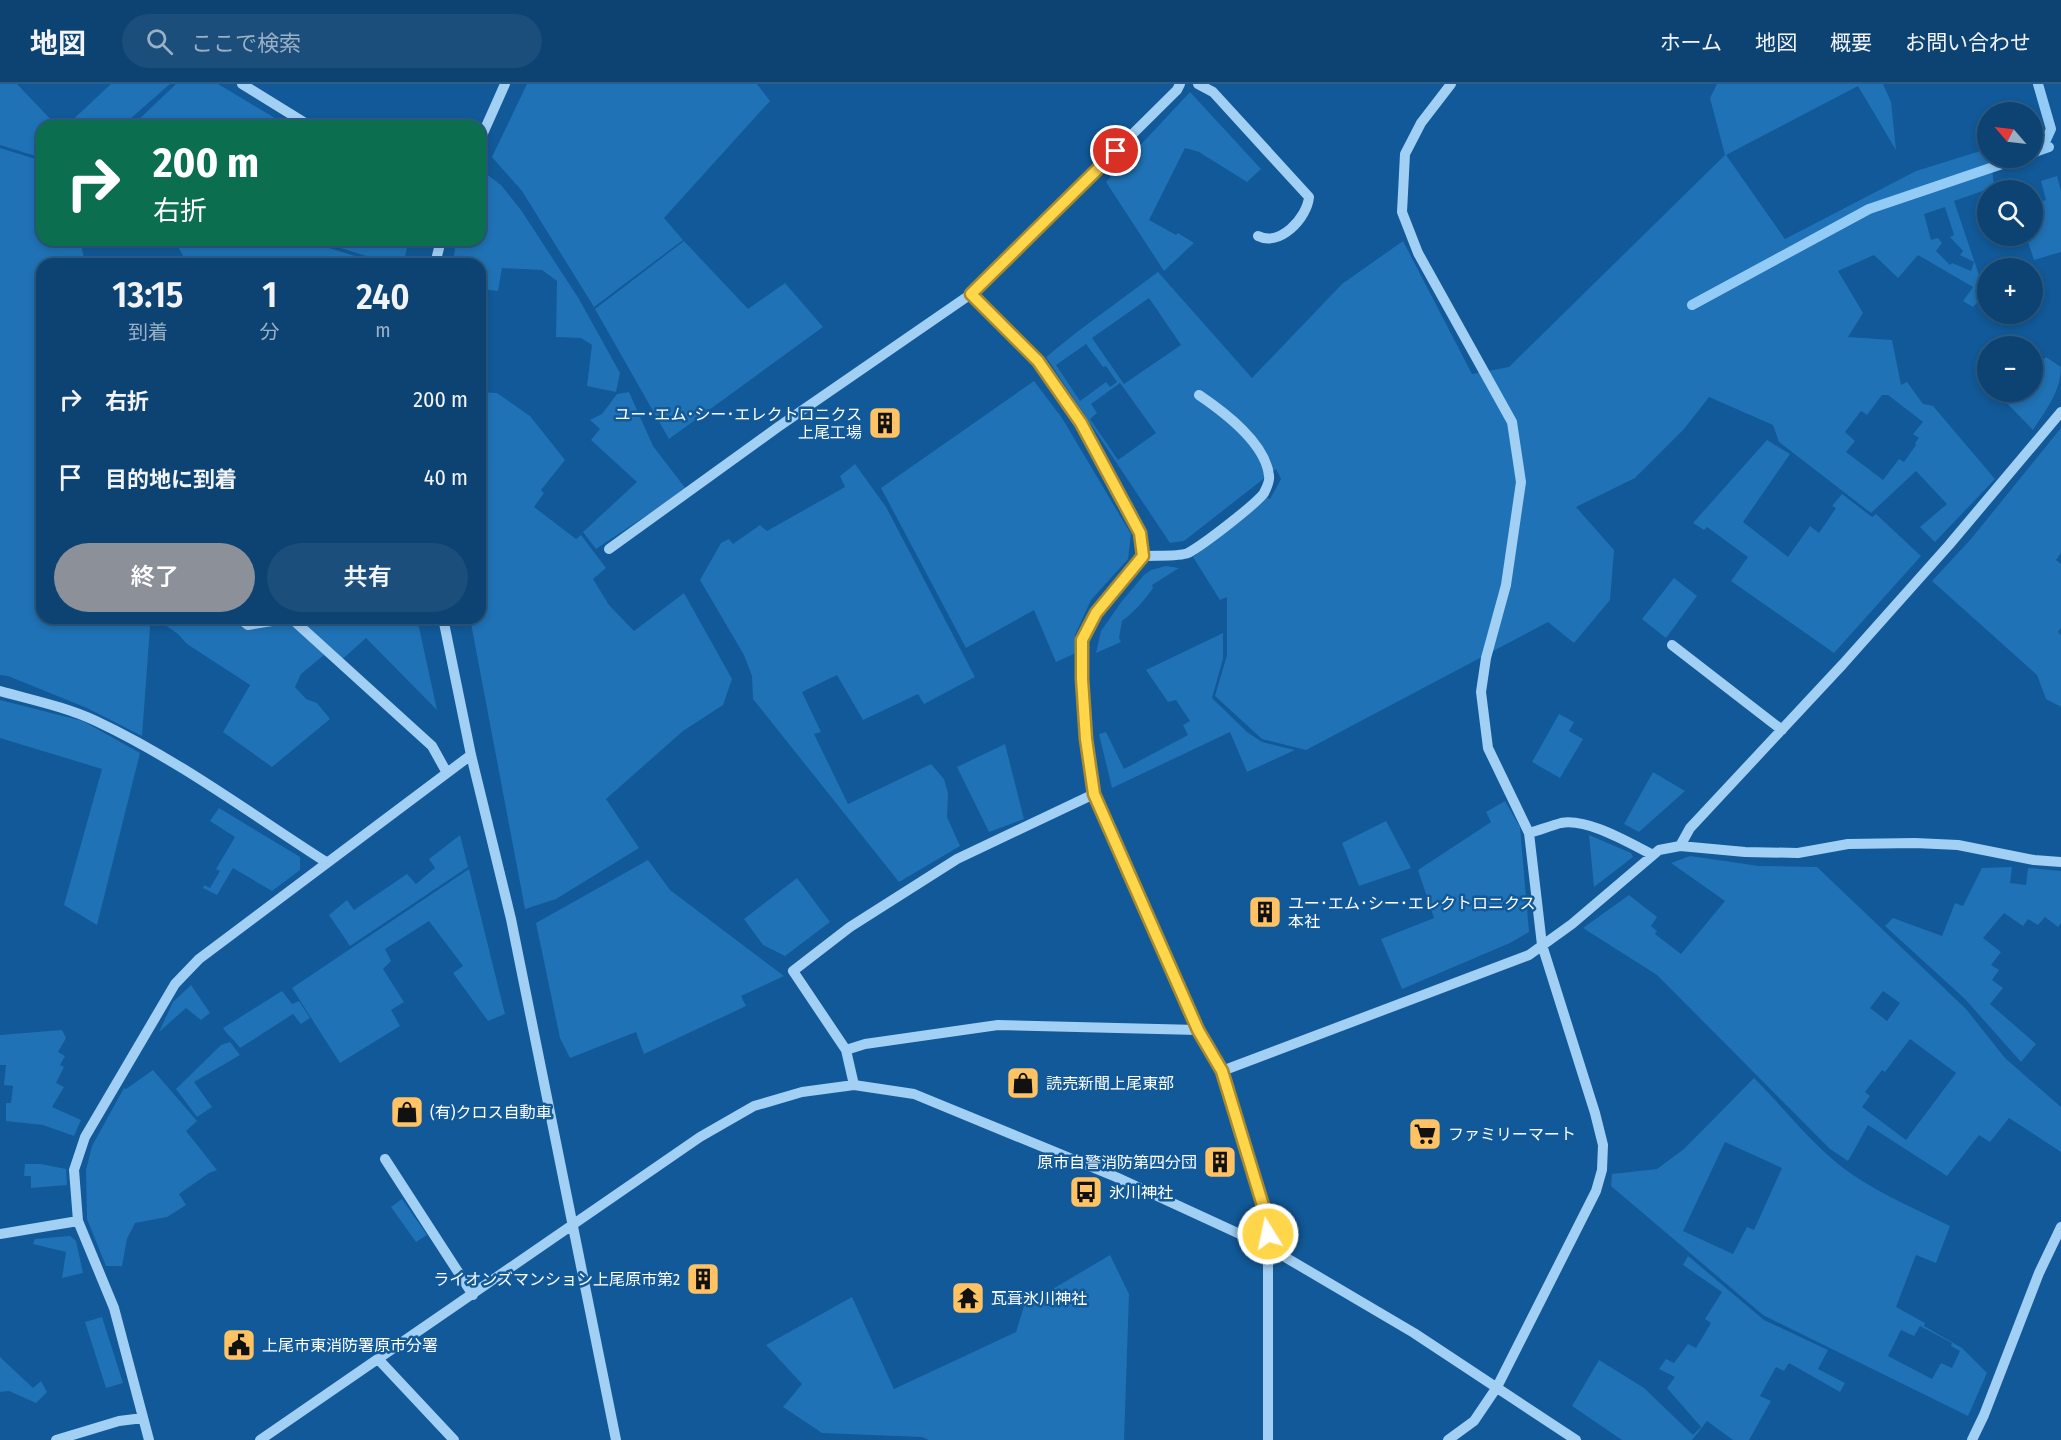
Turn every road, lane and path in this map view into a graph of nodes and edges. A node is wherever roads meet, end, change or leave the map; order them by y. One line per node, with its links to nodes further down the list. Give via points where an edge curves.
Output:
1 (242, 84): 6 (street)
2 (506, 84): 7 (street)
3 (1180, 84): 9 (street)
4 (1198, 84): 8 (street, via 1213,92 1309,197 1299,221 1277,238)
5 (1451, 84): 22 (street, via 1421,123 1405,154 1402,212 1418,253 1512,422 1521,482 1506,585 1481,692 1488,748)
6 (300, 120)
7 (486, 127)
8 (1258, 236)
9 (971, 294): 12 (street); 13 (street, via 1038,361 1081,423 1140,533)
10 (1199, 395): 13 (street, via 1227,414 1251,440 1264,457 1270,478 1264,493 1187,554)
11 (2061, 411): 18 (street, via 1934,562)
12 (609, 549)
13 (1143, 556): 21 (street, via 1096,613 1082,640 1086,739)
14 (298, 624): 20 (street, via 432,746)
15 (444, 624): 19 (street)
16 (1672, 645): 18 (street)
17 (0, 691): 25 (street, via 94,720 136,741)
18 (1782, 730): 23 (street, via 1690,828)
19 (471, 755): 20 (street); 34 (street, via 511,919)
20 (447, 773): 25 (street)
21 (1094, 794): 28 (street); 29 (street, via 957,859 850,927 793,971)
22 (1529, 833): 24 (street, via 1563,823 1582,823); 27 (street)
23 (1680, 846): 24 (street); 26 (street, via 1798,853 1848,844 1915,843 1958,845)
24 (1653, 855): 27 (street)
25 (326, 862): 33 (street, via 199,959 176,984 85,1137 74,1170)
26 (2061, 862)
27 (1542, 945): 30 (street, via 1529,955); 40 (street, via 1595,1113 1603,1145 1602,1170 1596,1191)
28 (1198, 1030): 29 (street, via 998,1025); 30 (street)
29 (846, 1050): 31 (street)
30 (1222, 1071): 37 (street, via 1268,1222)
31 (854, 1085): 34 (street, via 802,1092 754,1106 700,1137); 37 (street, via 925,1098 1116,1177)
32 (385, 1159): 38 (street)
33 (78, 1221): 36 (street); 41 (street, via 114,1308)
34 (574, 1225): 38 (street); 46 (street)
35 (2061, 1227): 50 (street, via 2038,1273)
36 (0, 1234)
37 (1268, 1247): 40 (street); 47 (street)
38 (473, 1295): 39 (street)
39 (378, 1360): 44 (street); 45 (street)
40 (1497, 1387): 48 (street, via 1474,1421); 49 (street)
41 (143, 1418): 42 (street); 43 (street)
42 (56, 1440)
43 (149, 1440)
44 (260, 1440)
45 (454, 1440)
46 (616, 1440)
47 (1268, 1440)
48 (1448, 1440)
49 (1576, 1440)
50 (1972, 1440)

